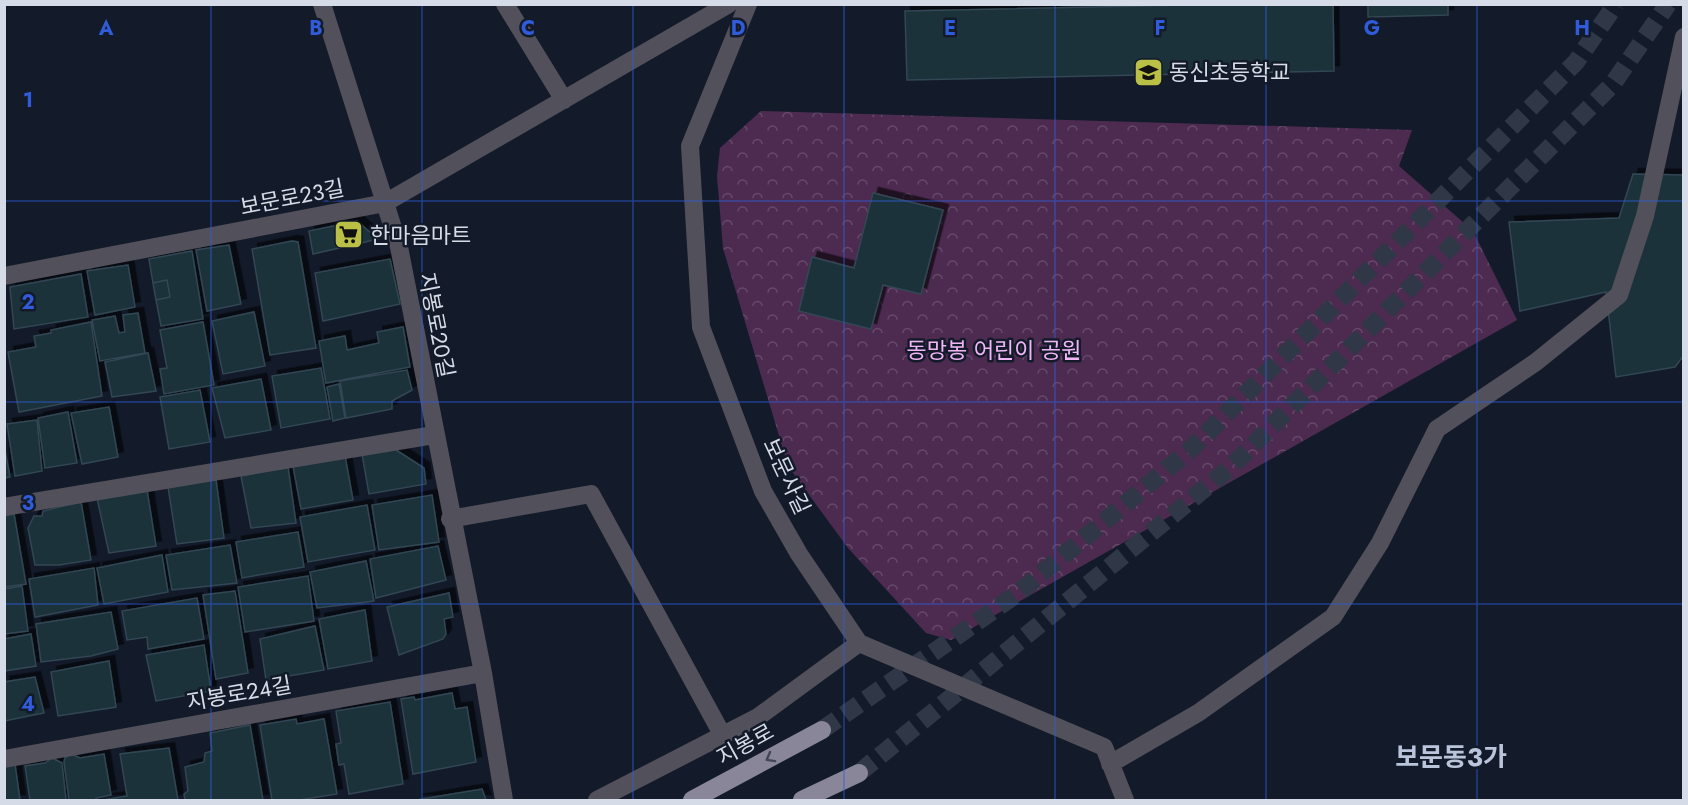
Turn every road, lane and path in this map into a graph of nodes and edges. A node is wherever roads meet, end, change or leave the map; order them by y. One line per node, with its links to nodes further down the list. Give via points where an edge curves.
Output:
1 (322, 4): 7 (street, 지봉로20길)
2 (505, 4): 6 (street)
3 (729, 4): 6 (street, 보문로23길)
4 (748, 4): 12 (street, 보문사길, via 690,146 701,327 763,491)
5 (1683, 37): 17 (street, via 1645,216 1619,295 1536,362 1437,429 1380,543 1333,617 1198,713)
6 (564, 100): 7 (street, 보문로23길)
7 (385, 203): 8 (street, 보문로23길); 9 (street, 지봉로20길, via 399,247)
8 (4, 276)
9 (434, 435): 10 (street); 11 (street, 지봉로20길)
10 (4, 507)
11 (450, 519): 13 (street, 지봉로20길); 15 (street, via 591,494)
12 (859, 643): 15 (street, via 758,717); 17 (street, via 1104,747)
13 (483, 673): 16 (street, 지봉로24길); 19 (street, 지봉로20길)
14 (822, 730): 21 (main road, 지봉로, one-way to 21)
15 (723, 736): 20 (street)
16 (4, 759)
17 (1110, 764): 23 (street)
18 (859, 773): 22 (main road)
19 (504, 801)
20 (597, 801)
21 (692, 801)
22 (802, 801)
23 (1125, 801)

